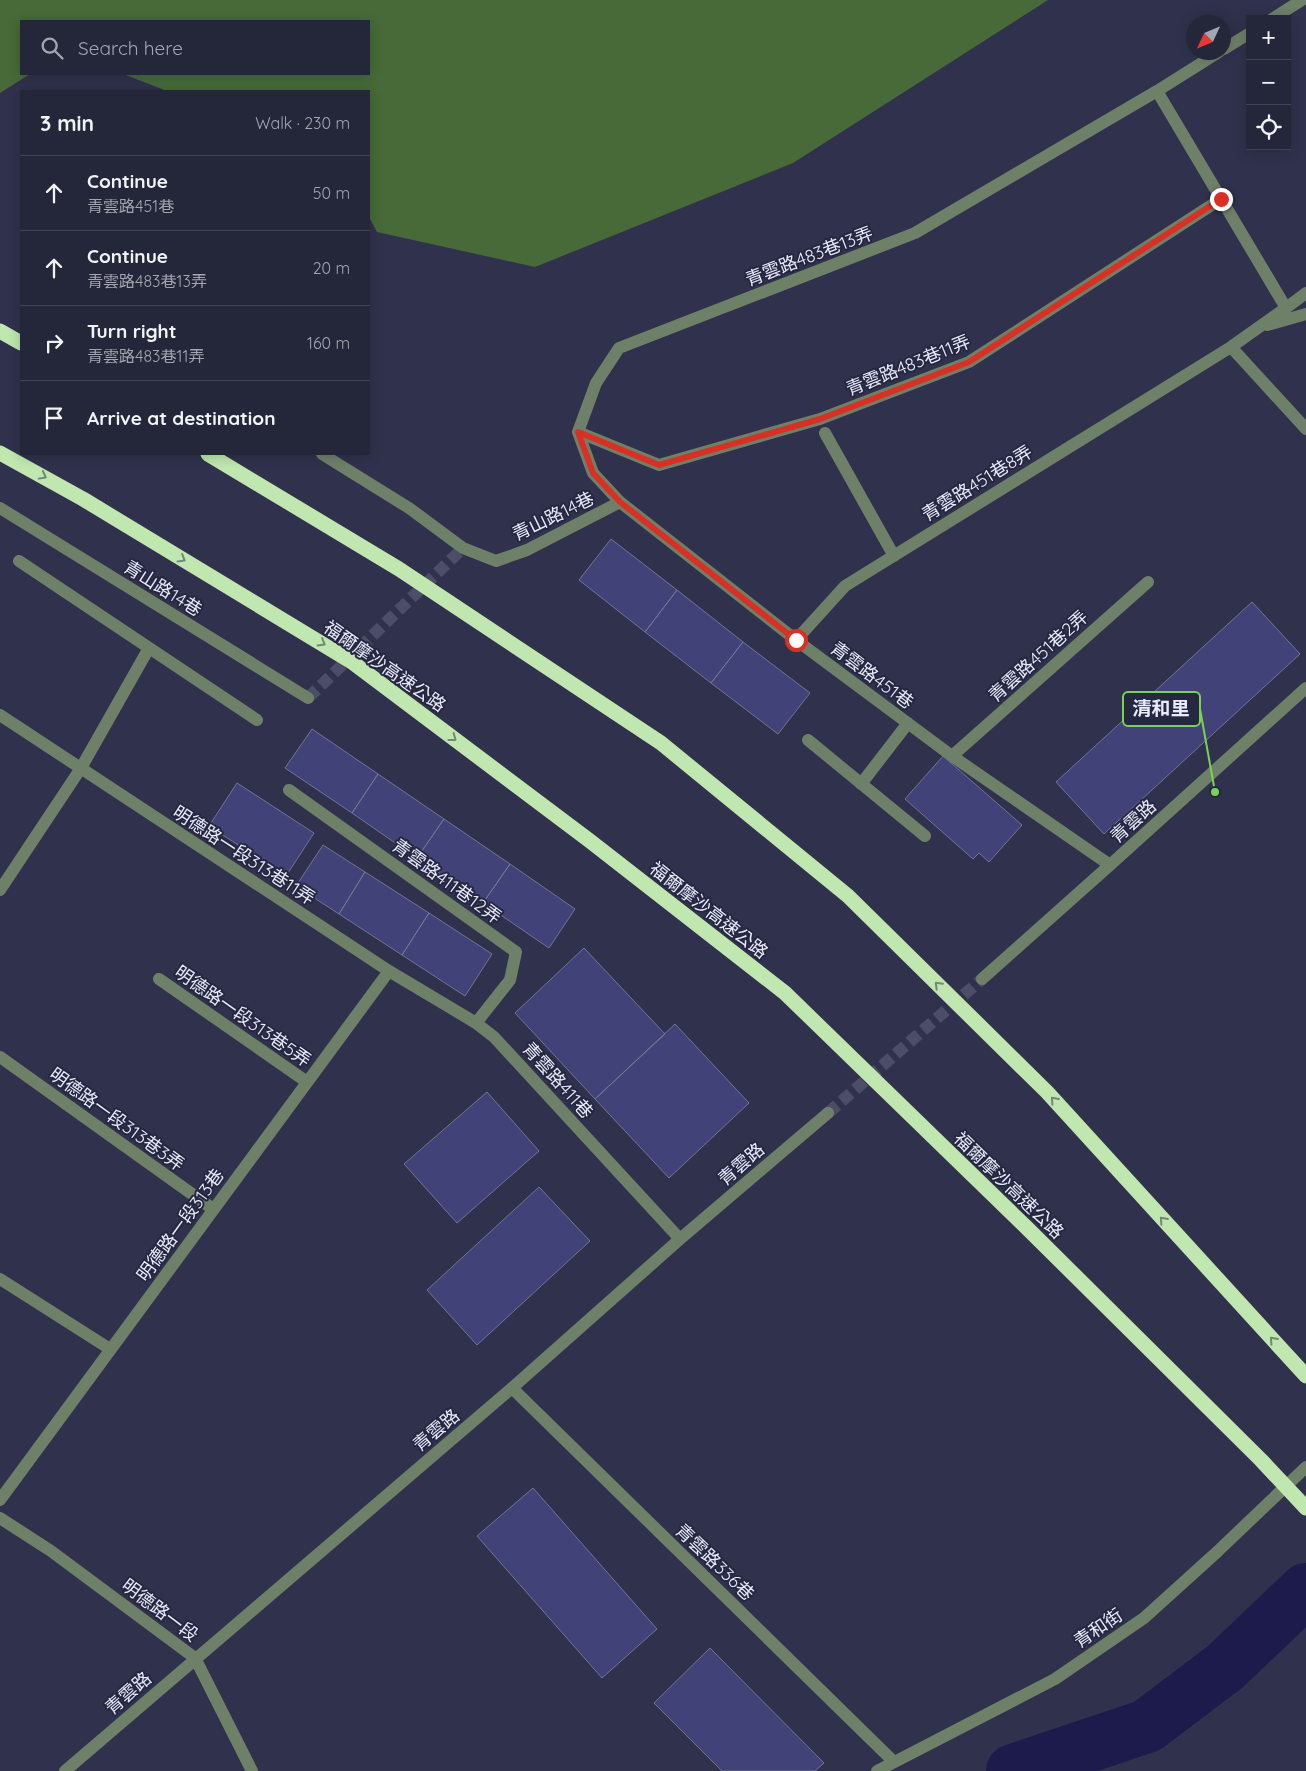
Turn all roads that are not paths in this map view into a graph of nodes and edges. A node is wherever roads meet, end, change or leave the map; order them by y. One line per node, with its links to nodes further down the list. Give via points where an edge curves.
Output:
1 (1302, 0): 2 (street)
2 (1278, 15)
3 (1246, 36): 4 (street)
4 (1231, 45)
5 (1206, 60): 6 (street, 青雲路483巷13弄)
6 (1157, 91): 7 (street); 16 (street, 青雲路483巷13弄, via 915,233 619,348 596,382)
7 (1221, 199): 9 (street); 16 (street, 青雲路483巷11弄, via 969,362 820,419 659,465)
8 (1306, 293): 9 (street, 青雲路451巷8弄)
9 (1286, 308): 11 (street, 青雲路451巷8弄)
10 (1306, 314): 11 (street)
11 (1258, 328): 14 (street, 青雲路451巷8弄)
12 (0, 331): 13 (highway)
13 (20, 342)
14 (1231, 347): 15 (street); 23 (street, 青雲路451巷8弄)
15 (1306, 428)
16 (578, 432): 21 (street, via 593,473)
17 (825, 433): 23 (street)
18 (0, 452): 56 (highway, 福爾摩沙高速公路, one-way to 56, via 352,662 785,993 1035,1236)
19 (210, 455): 52 (highway, one-way to 19, via 1047,1092 848,896 661,743 399,569)
20 (324, 455): 21 (street, 青山路14巷, via 409,508 463,548 496,561 527,550)
21 (620, 502): 26 (street, 青雲路451巷)
22 (0, 508): 29 (street, 青山路14巷)
23 (894, 556): 26 (street, 青雲路451巷8弄, via 845,586)
24 (19, 561): 27 (street)
25 (1148, 582): 34 (street, 青雲路451巷2弄)
26 (796, 640): 32 (street, 青雲路451巷)
27 (149, 648): 31 (street); 35 (street)
28 (1306, 688): 39 (street, 青雲路)
29 (308, 698)
30 (0, 715): 35 (street, 明德路一段313巷11弄)
31 (257, 720)
32 (908, 723): 34 (street, 青雲路451巷); 36 (street)
33 (808, 740): 36 (street)
34 (952, 756): 39 (street, 青雲路451巷)
35 (81, 768): 40 (street); 41 (street, 明德路一段313巷11弄)
36 (861, 784): 38 (street)
37 (290, 790): 44 (street, 青雲路411巷12弄, via 516,952 510,980)
38 (925, 836)
39 (1110, 865): 42 (street, 青雲路)
40 (0, 890)
41 (388, 971): 44 (street, 青雲路411巷); 46 (street, 明德路一段313巷)
42 (982, 978)
43 (159, 979): 46 (street, 明德路一段313巷5弄)
44 (476, 1023): 49 (street, 青雲路411巷, via 494,1036)
45 (0, 1057): 48 (street, 明德路一段313巷3弄)
46 (307, 1082): 48 (street, 明德路一段313巷)
47 (828, 1113): 49 (street, 青雲路)
48 (213, 1209): 51 (street, 明德路一段313巷)
49 (680, 1239): 53 (street, 青雲路)
50 (0, 1279): 51 (street)
51 (110, 1349): 55 (street, 明德路一段313巷)
52 (1306, 1376)
53 (512, 1388): 58 (street, 青雲路); 59 (street, 青雲路336巷)
54 (1306, 1467): 59 (street, 青和街, via 1144,1618 1056,1678)
55 (0, 1500)
56 (1306, 1508)
57 (0, 1518): 58 (street, 明德路一段)
58 (195, 1658): 60 (street, 青雲路); 61 (street, 明德路一段)
59 (893, 1761): 62 (street, 青和街)
60 (65, 1771)
61 (252, 1771)
62 (876, 1771)

